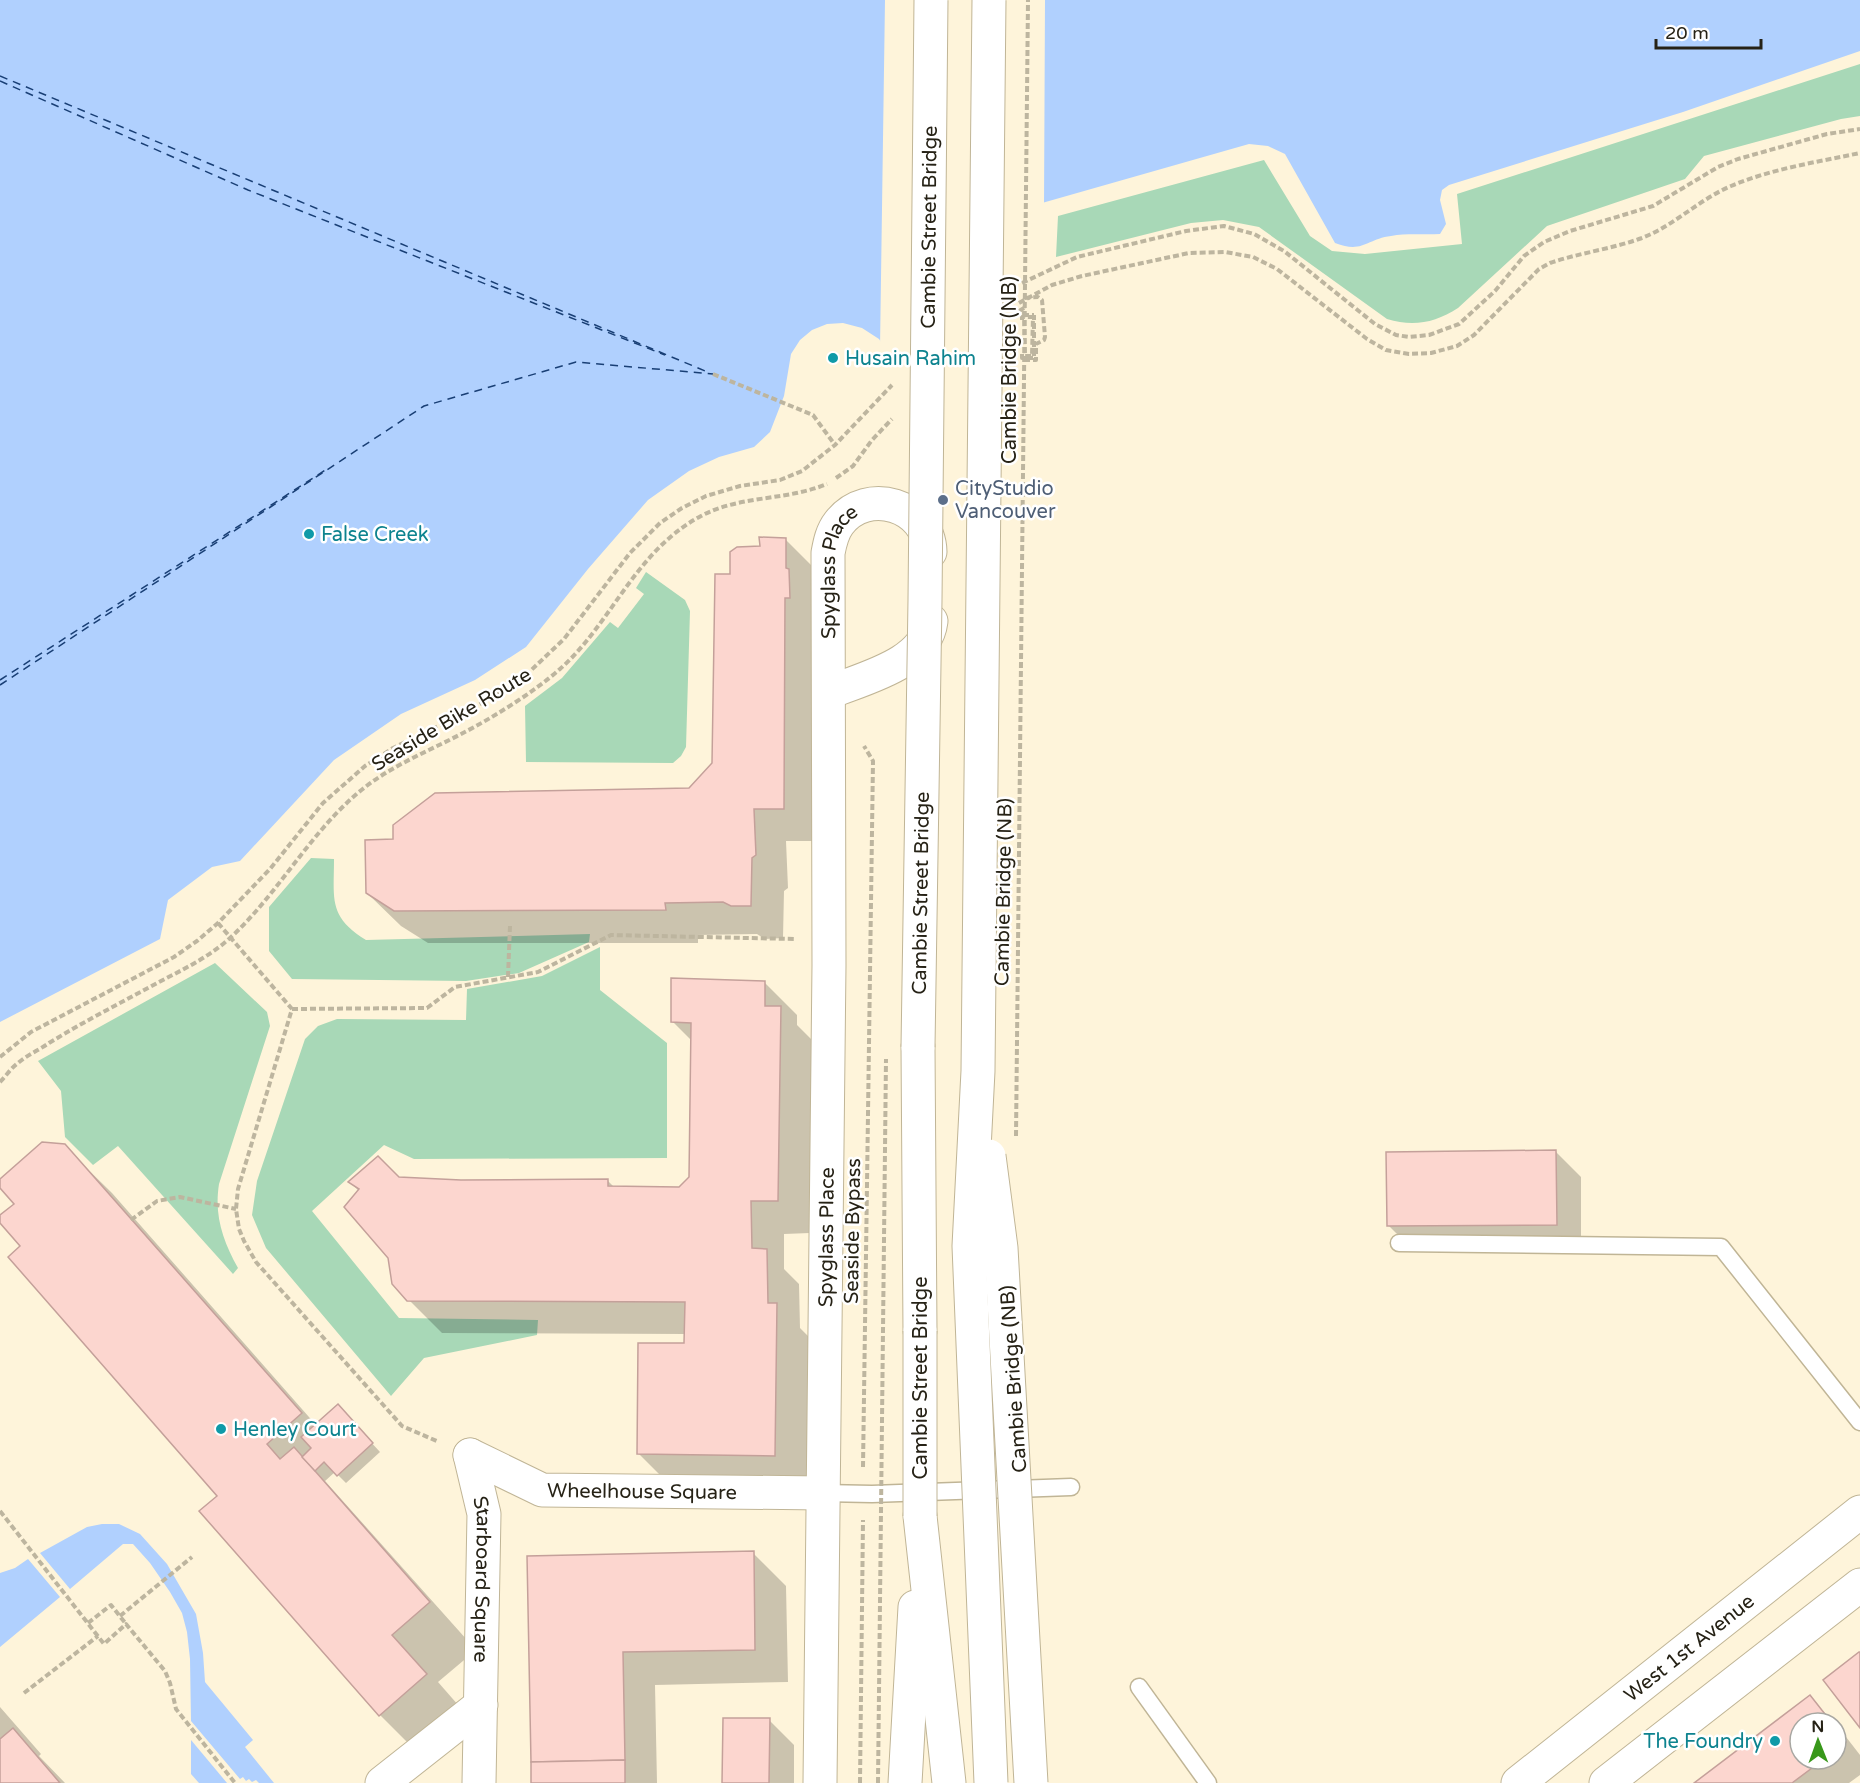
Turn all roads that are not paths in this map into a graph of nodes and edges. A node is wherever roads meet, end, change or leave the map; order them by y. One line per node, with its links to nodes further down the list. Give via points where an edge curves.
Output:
1 (931, 0): 11 (main road, Cambie Street Bridge, bridge, via 918,1047)
2 (989, 0): 4 (main road, bridge)
3 (830, 692): 3 (main road, Spyglass Place, via 914,654 931,625 930,546 917,519 896,505 867,504 852,511 831,536); 9 (main road, Spyglass Place)
4 (978, 1071): 20 (main road, bridge, via 969,1246); 21 (main road, bridge, via 1001,1248)
5 (1399, 1243): 6 (lane, via 1721,1247)
6 (1860, 1422)
7 (470, 1455): 9 (main road, Wheelhouse Square, via 542,1490); 14 (main road, Starboard Square, via 484,1514)
8 (1071, 1487): 9 (lane)
9 (822, 1493): 17 (main road, Spyglass Place)
10 (1860, 1512): 23 (main road, West 1st Avenue)
11 (920, 1516): 18 (main road); 19 (main road, Cambie Street Bridge)
12 (1860, 1585): 24 (main road)
13 (1139, 1687): 22 (lane)
14 (481, 1705): 15 (main road); 16 (main road, Starboard Square)
15 (382, 1783)
16 (479, 1783)
17 (820, 1783)
18 (905, 1783)
19 (949, 1783)
20 (991, 1783)
21 (1031, 1783)
22 (1208, 1783)
23 (1518, 1783)
24 (1606, 1783)

